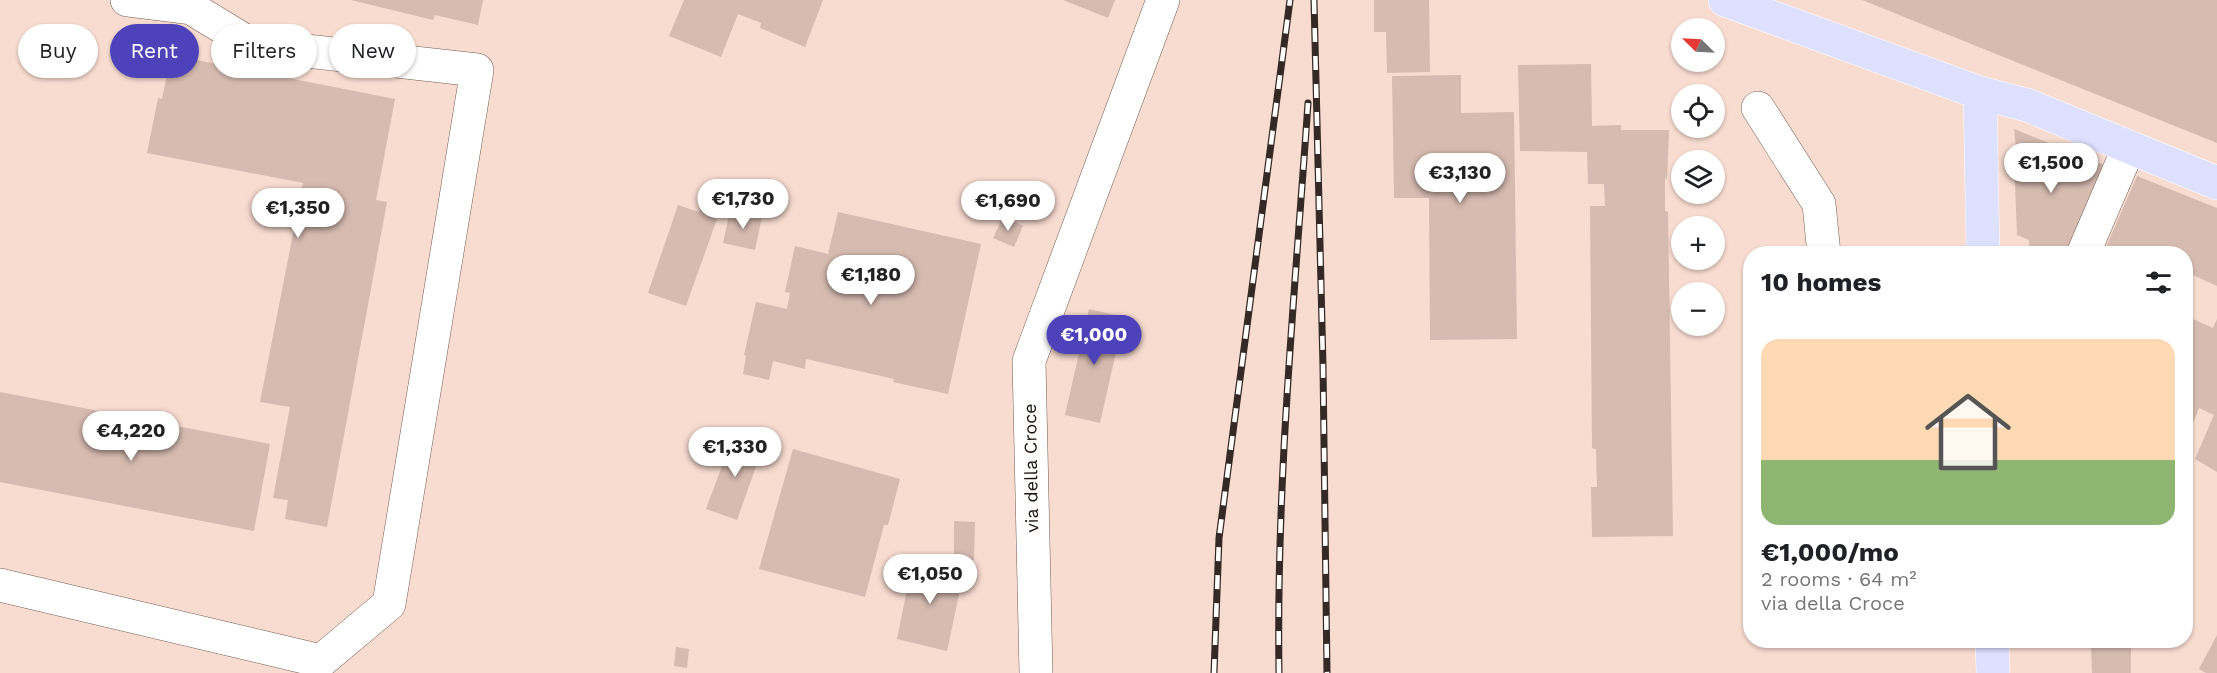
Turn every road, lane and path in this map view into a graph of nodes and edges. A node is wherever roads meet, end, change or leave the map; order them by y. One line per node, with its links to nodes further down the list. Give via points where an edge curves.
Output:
1 (127, 0): 11 (street, via 191,8 252,45 477,70 389,604 321,661)
2 (1163, 0): 13 (street, via della Croce, via 1029,361)
3 (1725, 0): 4 (main road)
4 (1980, 93): 6 (main road, via 2027,105); 9 (main road)
5 (1758, 108): 8 (street, via 1819,204)
6 (2129, 147): 7 (main road); 10 (street)
7 (2217, 183)
8 (1823, 246)
9 (1983, 246)
10 (2086, 246)
11 (0, 585)
12 (1992, 648): 14 (main road)
13 (1036, 673)
14 (1992, 673)

